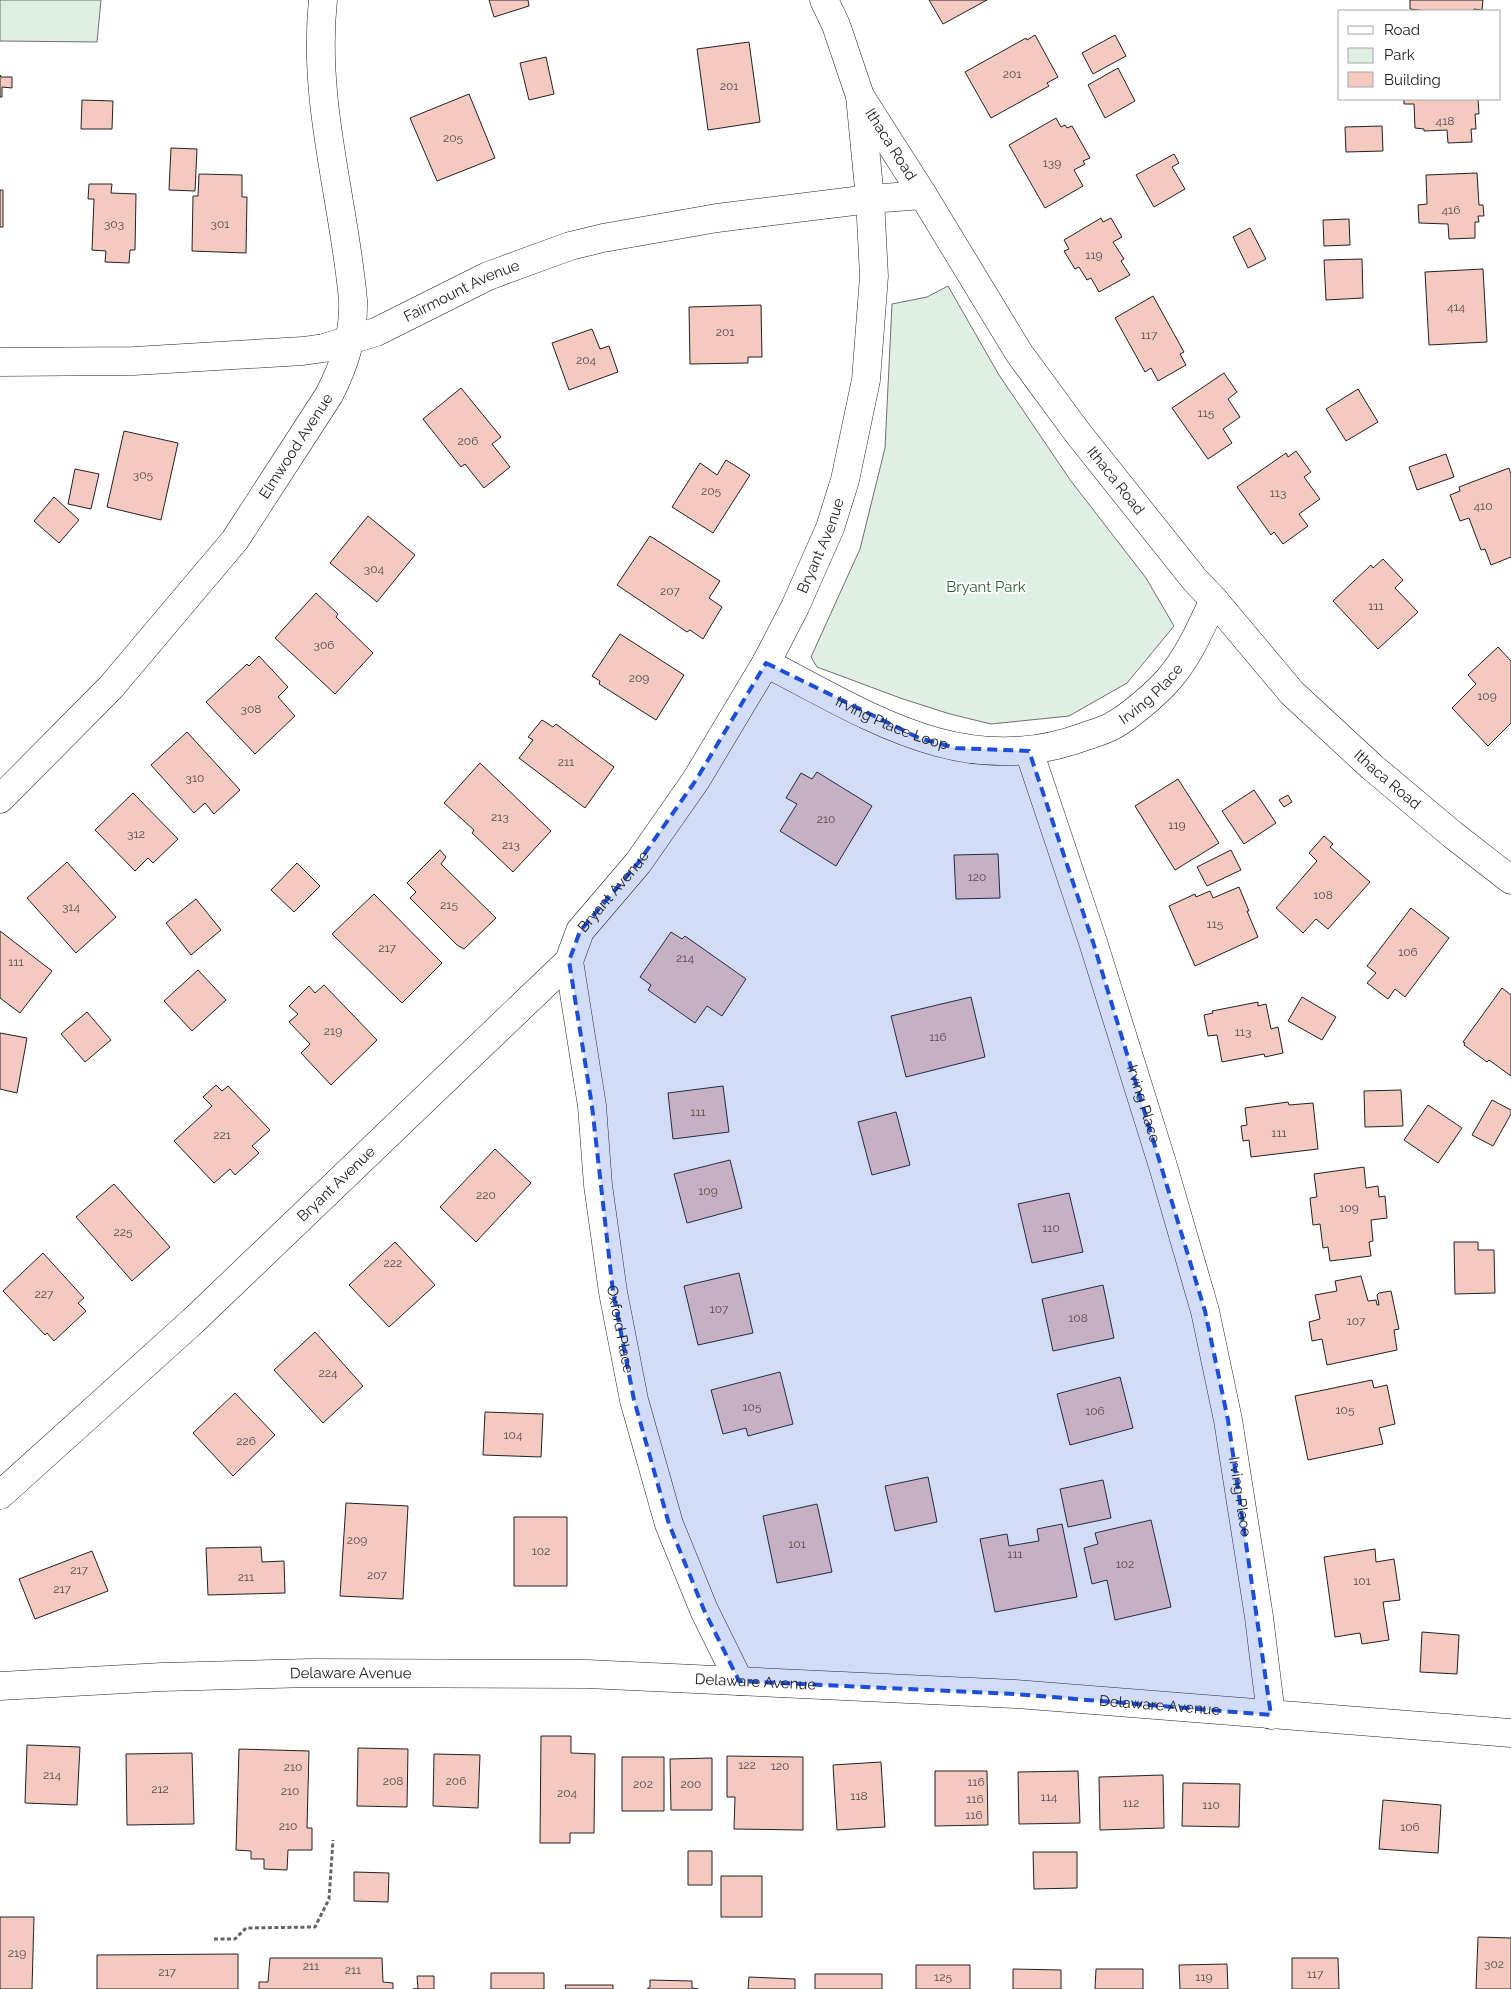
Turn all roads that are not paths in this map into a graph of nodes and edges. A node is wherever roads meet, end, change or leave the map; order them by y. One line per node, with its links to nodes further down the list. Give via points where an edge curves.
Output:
1 (322, 0): 6 (street, Elmwood Avenue, via 322,79 328,140 351,284 353,317)
2 (824, 0): 3 (street, Ithaca Road)
3 (860, 96): 4 (street, Ithaca Road); 5 (street, Bryant Avenue)
4 (923, 195): 5 (street, Fairmount Avenue); 8 (street, Ithaca Road, via 1019,354 1077,432)
5 (870, 199): 6 (street, Fairmount Avenue, via 717,218 570,246 488,276 399,322); 9 (street, Bryant Avenue, via 874,276 866,380 845,480 830,528)
6 (350, 341): 7 (street, Fairmount Avenue, via 303,351 194,358); 11 (street, Elmwood Avenue, via 329,395 235,540 111,687)
7 (0, 362)
8 (1214, 600): 10 (street, Irving Place, via 1174,672 1133,711 1114,726 1068,743); 12 (street, Ithaca Road, via 1292,693 1372,767)
9 (766, 663): 10 (street, Irving Place Loop, via 880,722 919,738 956,748); 13 (street, Bryant Avenue, via 696,780 638,863 580,931)
10 (1029, 751): 17 (street, Irving Place, via 1093,942 1205,1311 1228,1420)
11 (0, 799)
12 (1511, 880)
13 (569, 961): 14 (street, Bryant Avenue, via 193,1321); 15 (street, Oxford Place, via 592,1106 598,1185 613,1292 634,1400 669,1524 704,1610)
14 (0, 1495)
15 (740, 1681): 16 (street, Delaware Avenue, via 587,1674 311,1673); 17 (street, Delaware Avenue, via 1015,1694)
16 (0, 1686)
17 (1271, 1715): 18 (street, Delaware Avenue)
18 (1511, 1732)

